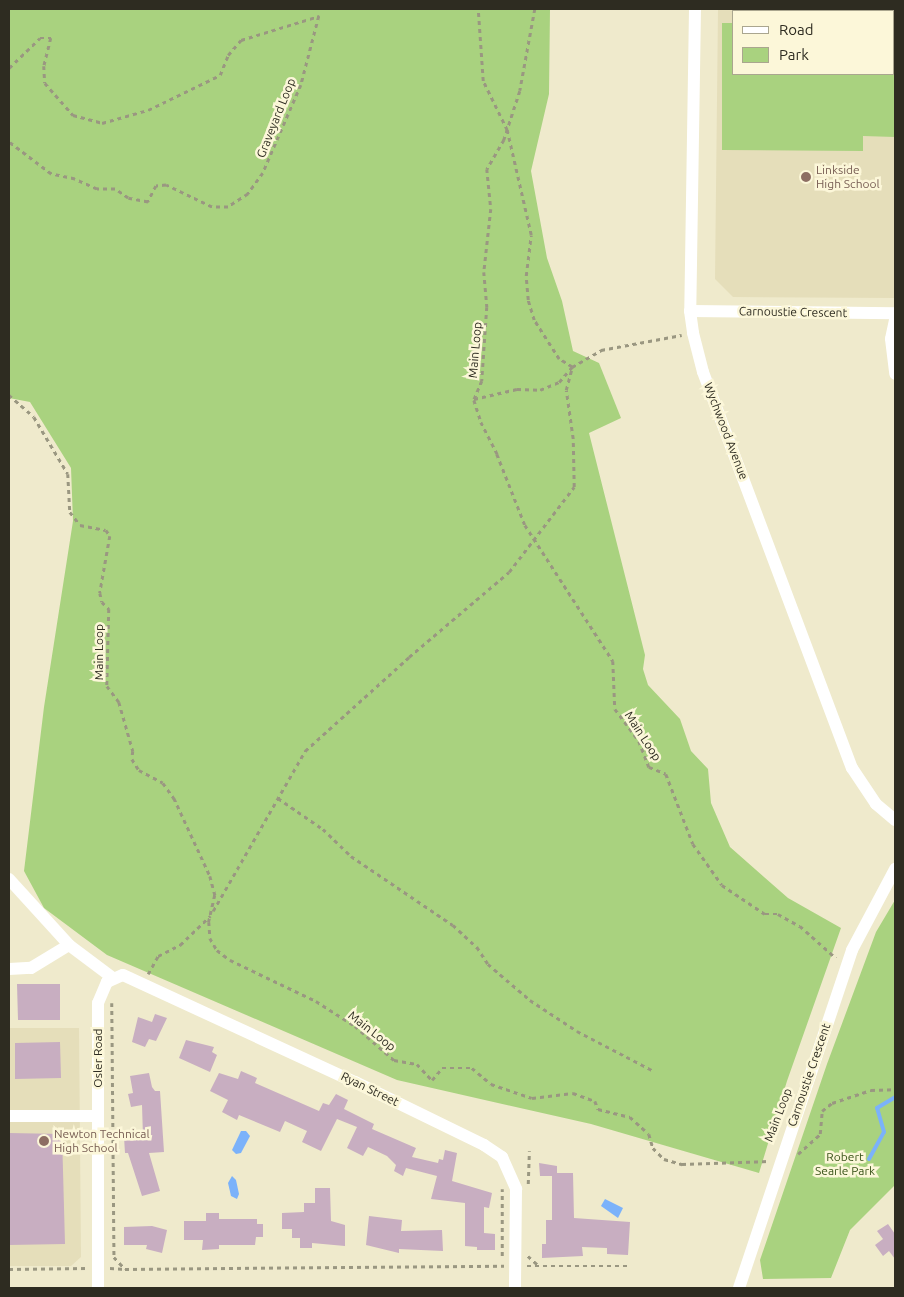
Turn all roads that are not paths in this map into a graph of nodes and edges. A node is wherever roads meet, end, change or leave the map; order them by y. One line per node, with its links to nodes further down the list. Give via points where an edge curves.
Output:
1 (695, 9): 2 (street, Wychwood Avenue)
2 (690, 311): 3 (street, Carnoustie Crescent); 6 (street, Wychwood Avenue, via 703,372 852,768 876,804)
3 (895, 313)
4 (895, 320): 5 (street, via 891,339)
5 (895, 374)
6 (895, 820)
7 (895, 869): 16 (street, Carnoustie Crescent, via 852,950 775,1156)
8 (9, 879): 9 (street)
9 (69, 945): 10 (street, via 31,968); 11 (street)
10 (9, 969)
11 (113, 978): 13 (street, Osler Road, via 104,986 98,1003); 15 (street, Ryan Street, via 131,976 496,1152 506,1162 515,1183)
12 (9, 1116): 13 (street)
13 (98, 1116): 14 (street, Osler Road)
14 (98, 1288)
15 (515, 1288)
16 (739, 1288)

